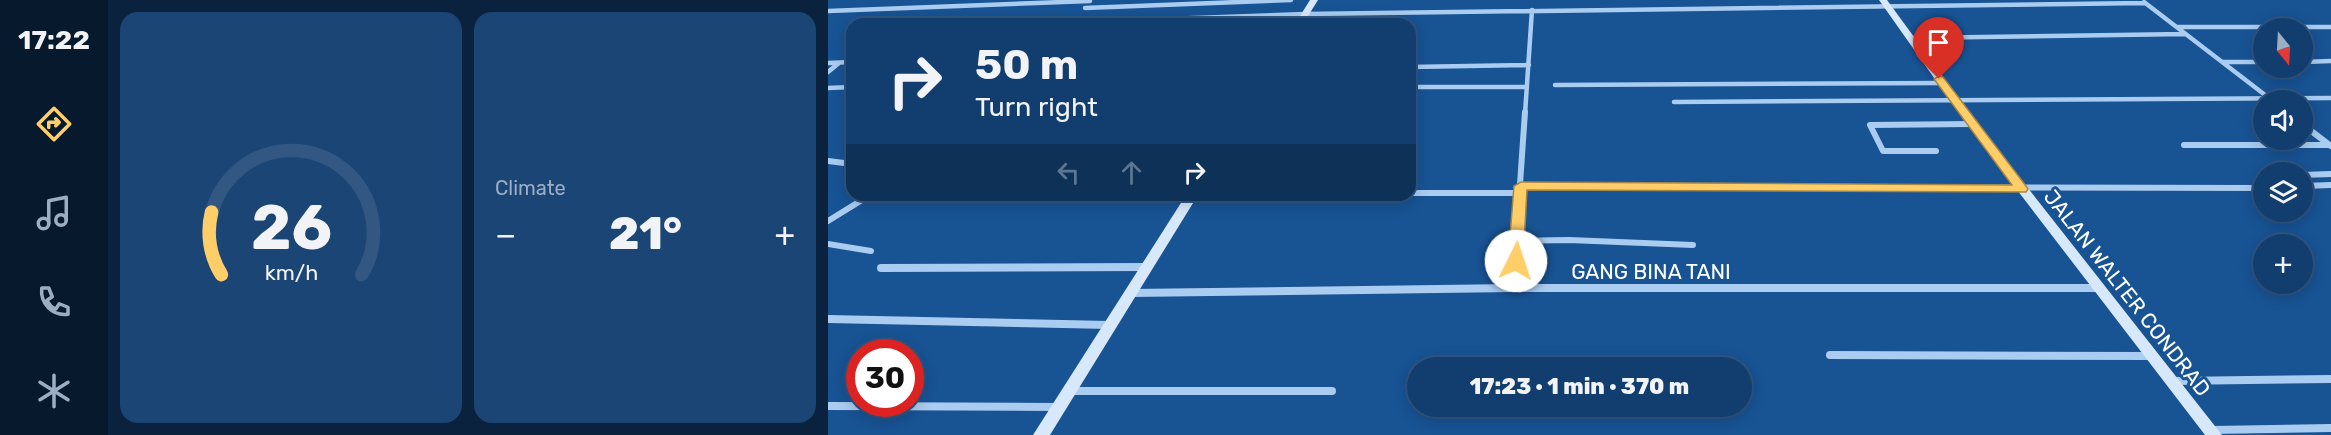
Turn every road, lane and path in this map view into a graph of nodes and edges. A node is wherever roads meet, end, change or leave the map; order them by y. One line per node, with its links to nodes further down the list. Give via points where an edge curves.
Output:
1 (1291, 0): 7 (street)
2 (1314, 0): 10 (street)
3 (1090, 1): 7 (street); 9 (street)
4 (2020, 2): 5 (street); 6 (street)
5 (2143, 2): 14 (street)
6 (1886, 3): 8 (street); 17 (street, JALAN WALTER CONDRAD)
7 (1085, 8): 11 (street)
8 (1532, 10): 10 (street); 25 (street)
9 (828, 11)
10 (1305, 14): 12 (street); 13 (street)
11 (1078, 18)
12 (1203, 18)
13 (1303, 18)
14 (2176, 27): 15 (street); 16 (street)
15 (2331, 27)
16 (2185, 34): 17 (street); 20 (street)
17 (1911, 38): 28 (street, JALAN WALTER CONDRAD)
18 (840, 62): 19 (street); 24 (street); 27 (street)
19 (846, 62)
20 (2222, 62): 21 (street); 34 (street)
21 (2253, 62)
22 (2313, 62): 23 (street)
23 (2331, 62)
24 (828, 63)
25 (1529, 65): 26 (street); 32 (street)
26 (1416, 67)
27 (828, 72)
28 (1942, 83): 29 (street); 37 (street, JALAN WALTER CONDRAD)
29 (1555, 85)
30 (846, 87): 33 (street)
31 (1416, 87): 32 (street)
32 (1527, 87): 53 (street)
33 (828, 88)
34 (2258, 90)
35 (2331, 98): 36 (street)
36 (2313, 99)
37 (1953, 100): 38 (street); 39 (street); 40 (street, JALAN WALTER CONDRAD)
38 (2253, 100)
39 (1674, 102)
40 (1972, 124): 44 (street, via 1870,125 1883,151); 52 (street, JALAN WALTER CONDRAD)
41 (2313, 132): 43 (street)
42 (2184, 145): 43 (street)
43 (2331, 146)
44 (1936, 151)
45 (828, 161): 46 (street)
46 (846, 163)
47 (2331, 174): 48 (street)
48 (2313, 175)
49 (2313, 186): 50 (street)
50 (2331, 186)
51 (2253, 188): 52 (street)
52 (2021, 189): 53 (street); 65 (street, JALAN WALTER CONDRAD)
53 (1520, 190): 54 (street); 58 (street)
54 (1416, 193)
55 (860, 201): 57 (street)
56 (1188, 201): 62 (street)
57 (828, 221)
58 (1517, 241): 60 (street); 64 (street)
59 (828, 244): 61 (street)
60 (1693, 245)
61 (871, 251)
62 (1147, 267): 63 (street); 66 (street)
63 (881, 268)
64 (1513, 288): 65 (street, GANG BINA TANI); 66 (street, GANG BINA TANI)
65 (2099, 288): 70 (street, JALAN WALTER CONDRAD)
66 (1131, 293): 68 (street)
67 (828, 319): 68 (street)
68 (1111, 325): 73 (street)
69 (1830, 355): 70 (street)
70 (2151, 356): 72 (street, JALAN WALTER CONDRAD)
71 (2331, 379): 72 (street)
72 (2172, 381): 78 (street, JALAN WALTER CONDRAD)
73 (1069, 391): 74 (street); 76 (street)
74 (1332, 391)
75 (828, 406): 76 (street)
76 (1058, 407): 79 (street)
77 (2331, 428): 78 (street)
78 (2212, 433)
79 (1041, 435)

